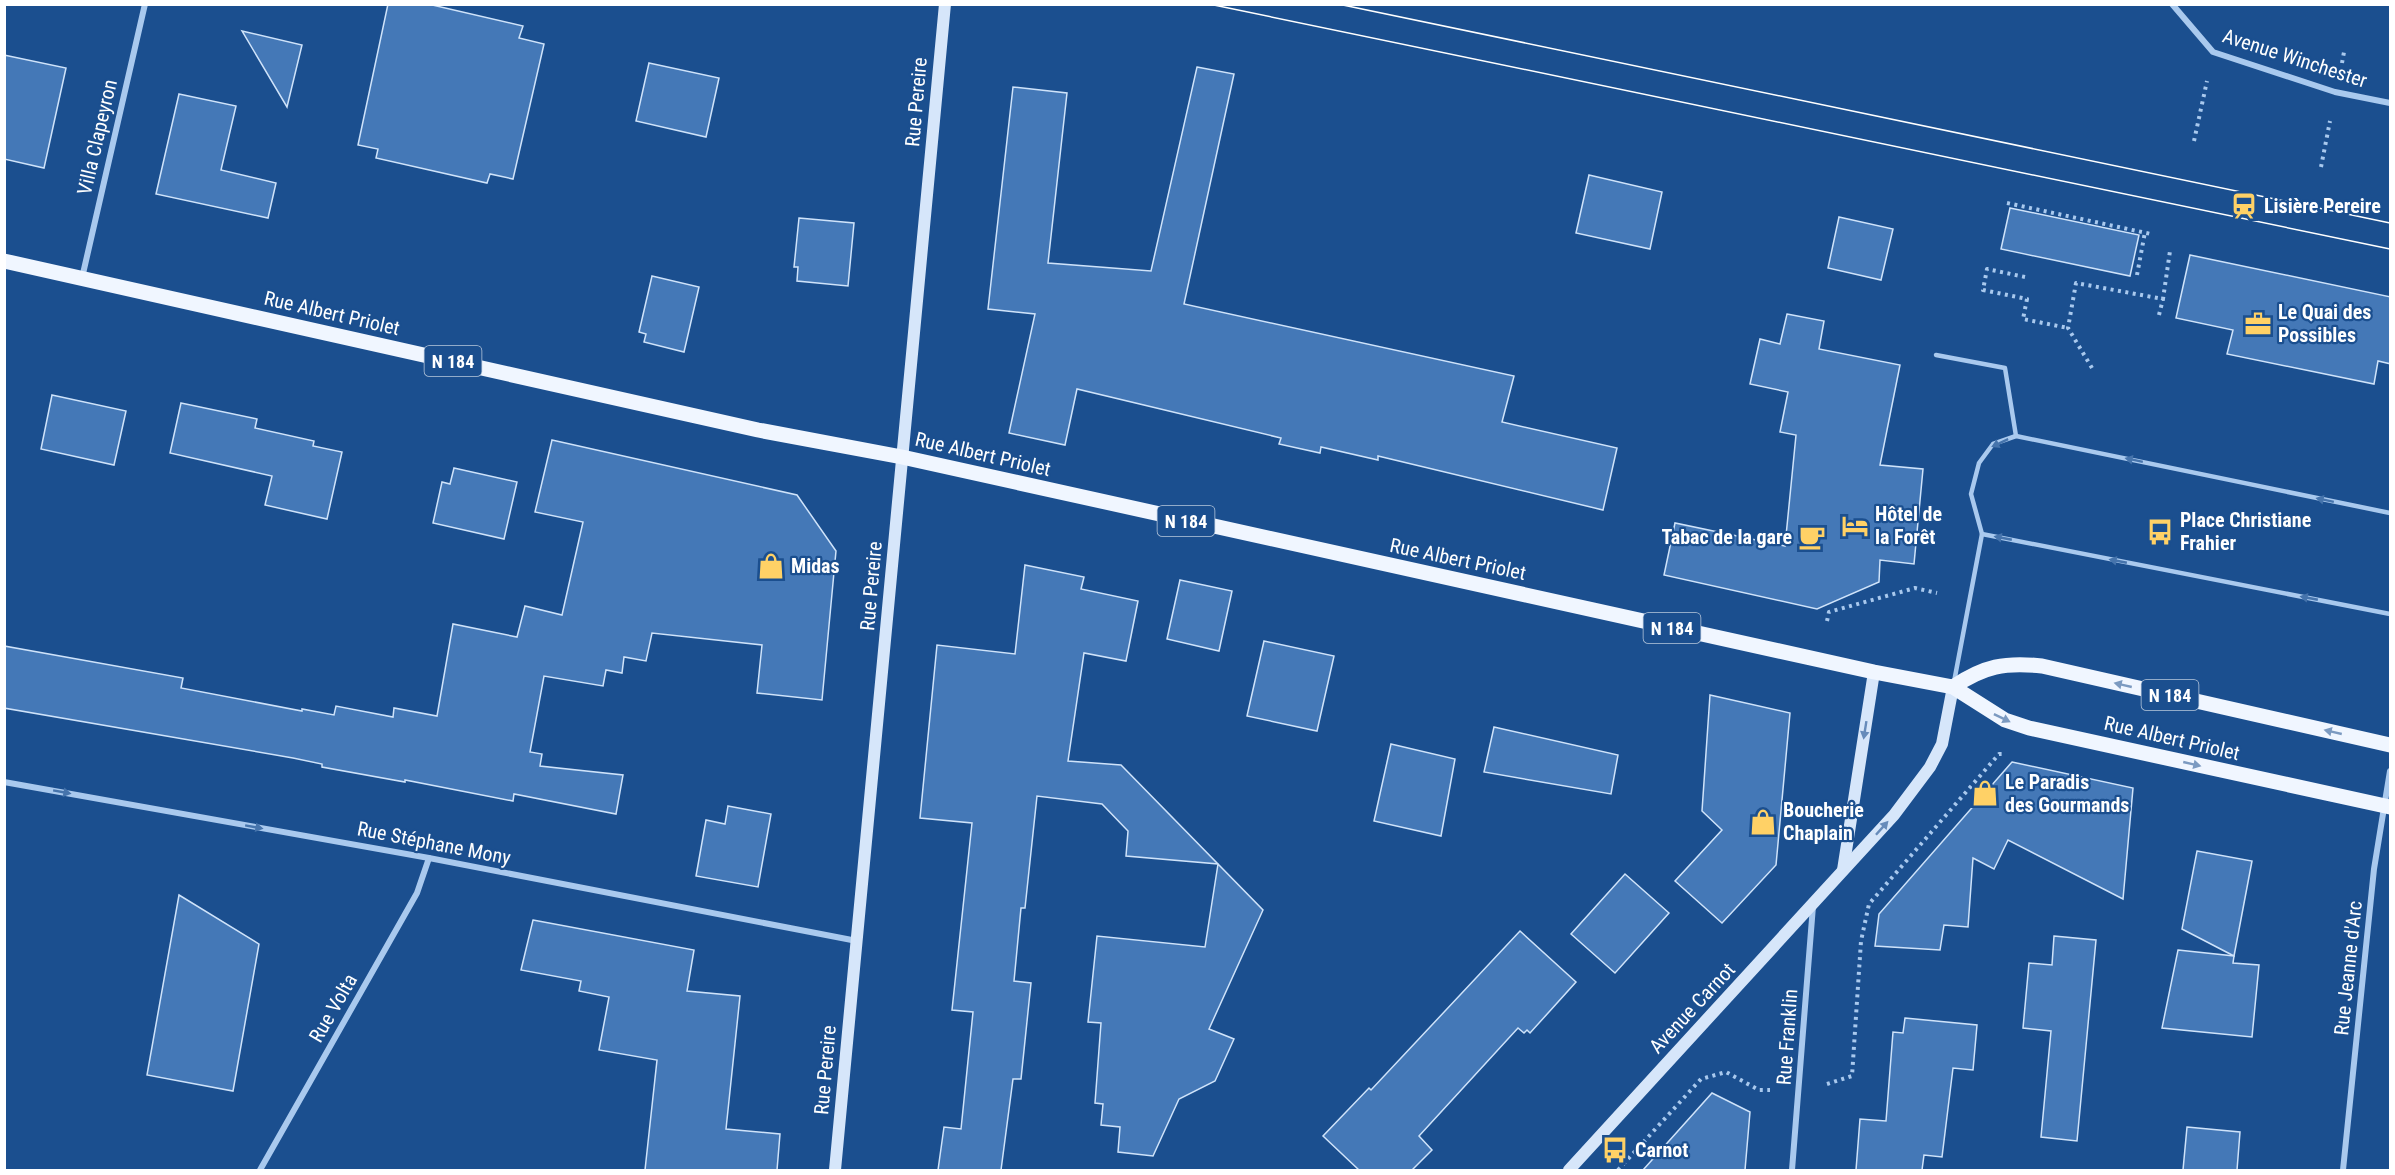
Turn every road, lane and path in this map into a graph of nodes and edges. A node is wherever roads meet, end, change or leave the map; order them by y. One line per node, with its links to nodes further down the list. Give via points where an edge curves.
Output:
1 (145, 4): 16 (street, Villa Clapeyron)
2 (945, 4): 23 (street, Rue Pereire)
3 (2172, 4): 4 (street, Avenue Winchester, via 2213,52 2336,92)
4 (2391, 103)
5 (2200, 116): 6 (path)
6 (2194, 141)
7 (2326, 142): 8 (path)
8 (2321, 167)
9 (2007, 203): 10 (path)
10 (2145, 232): 11 (path); 14 (path)
11 (2151, 234)
12 (2170, 251): 17 (path)
13 (4, 261): 16 (main road, Rue Albert Priolet / N 184)
14 (2137, 274)
15 (2025, 277): 19 (path, via 1987,269 1983,290 2026,299 2023,319)
16 (82, 278): 23 (main road, Rue Albert Priolet / N 184, via 758,430)
17 (2163, 299): 18 (path); 19 (path, via 2076,283)
18 (2159, 315)
19 (2068, 328): 21 (path)
20 (1936, 355): 22 (lane, via 2005,368)
21 (2092, 368)
22 (2016, 436): 24 (lane, one-way to 22); 25 (lane, one-way to 25, via 1993,444 1979,463 1971,494)
23 (902, 457): 29 (main road, Rue Albert Priolet / N 184); 39 (street, Rue Pereire)
24 (2391, 513)
25 (1982, 534): 27 (lane, one-way to 25); 30 (lane)
26 (1937, 593): 28 (path, via 1916,588 1829,612)
27 (2391, 614)
28 (1827, 621)
29 (1874, 672): 30 (main road, Rue Albert Priolet / N 184); 37 (street, one-way to 37)
30 (1953, 687): 31 (main road, Rue Albert Priolet / N 184, one-way to 30, via 2042,666 1996,666 1974,672); 35 (main road, Rue Albert Priolet / N 184, one-way to 35, via 2005,720 2029,728); 37 (street, Avenue Carnot, one-way to 30, via 1894,815 1930,767 1942,744)
31 (2391, 745)
32 (2011, 754): 40 (path, via 2000,754 1869,904 1861,941 1852,1076)
33 (2391, 771): 35 (street, Rue Jeanne d'Arc)
34 (4, 782): 36 (street, Rue Stéphane Mony, one-way to 36)
35 (2389, 805): 46 (street, Rue Jeanne d'Arc, via 2374,869)
36 (429, 858): 39 (street, Rue Stéphane Mony); 41 (street, Rue Volta, via 417,893)
37 (1843, 871): 38 (street, Avenue Carnot)
38 (1813, 905): 40 (street, Rue Franklin); 43 (street, Avenue Carnot)
39 (856, 941): 42 (street, Rue Pereire)
40 (1800, 1092): 44 (path, via 1759,1090 1726,1072 1701,1079); 45 (street, Rue Franklin)
41 (260, 1170)
42 (835, 1170)
43 (1569, 1170)
44 (1618, 1170)
45 (1792, 1170)
46 (2343, 1170)

